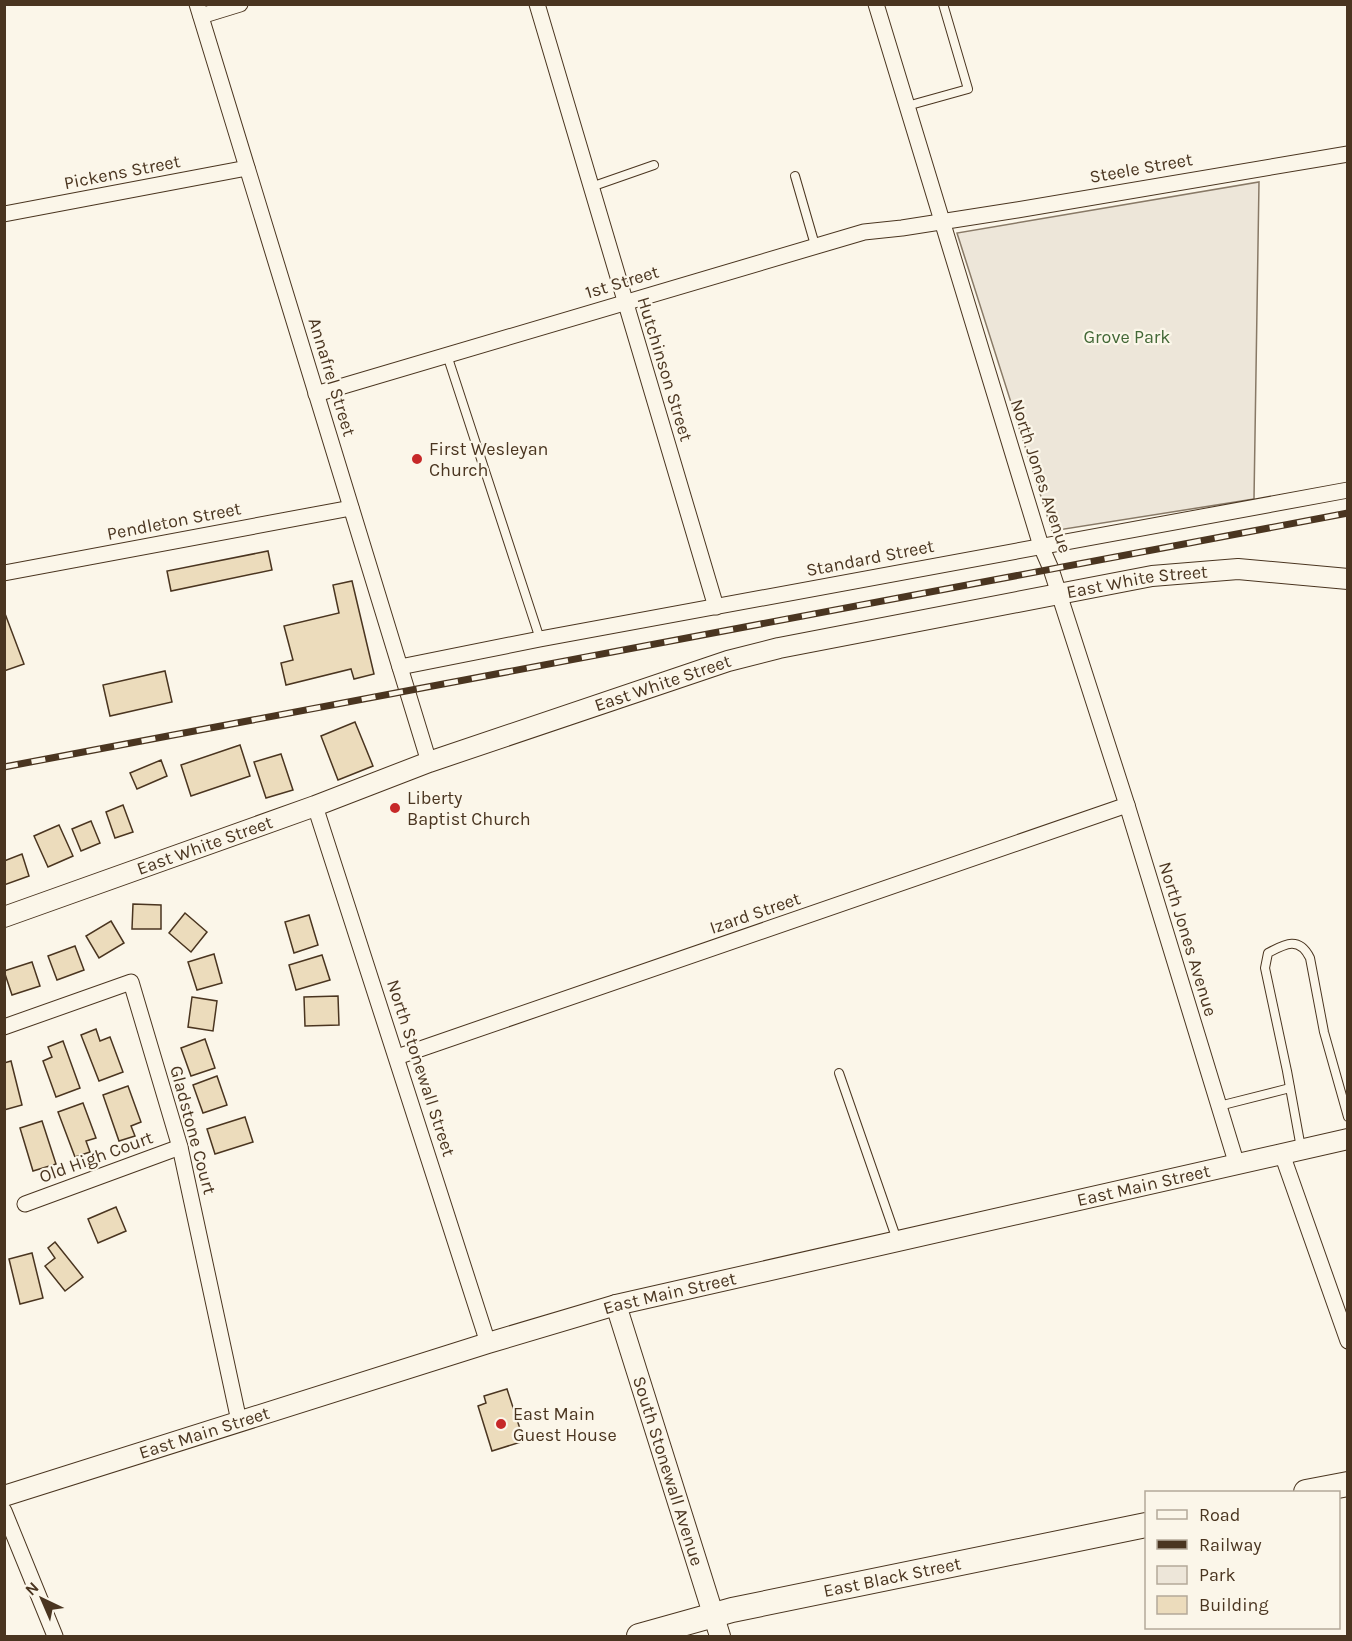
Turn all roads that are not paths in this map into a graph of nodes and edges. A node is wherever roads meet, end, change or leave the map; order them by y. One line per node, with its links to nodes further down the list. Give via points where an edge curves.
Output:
1 (240, 4): 5 (street)
2 (537, 4): 11 (street, Hutchinson Street)
3 (876, 4): 6 (street, North Jones Avenue)
4 (943, 4): 6 (lane, via 968,89)
5 (199, 10): 9 (street, Annafrel Street)
6 (907, 106): 13 (street, North Jones Avenue)
7 (1347, 154): 13 (street, Steele Street)
8 (654, 165): 11 (lane)
9 (247, 168): 12 (street, Pickens Street); 17 (street, Annafrel Street)
10 (795, 176): 14 (lane)
11 (591, 187): 15 (street, Hutchinson Street)
12 (4, 214)
13 (941, 220): 14 (street, 1st Street, via 864,232); 20 (street, North Jones Avenue)
14 (815, 245): 15 (street, 1st Street)
15 (625, 302): 16 (street, 1st Street); 24 (street, Hutchinson Street)
16 (447, 355): 17 (street, 1st Street); 25 (lane)
17 (316, 393): 19 (street, Annafrel Street)
18 (1347, 490): 20 (street, Standard Street)
19 (351, 508): 21 (street, Pendleton Street); 26 (street, Annafrel Street)
20 (1041, 546): 23 (street, North Jones Avenue); 24 (street, Standard Street)
21 (4, 573)
22 (1347, 579): 23 (street, East White Street, via 1238,569 1152,576)
23 (1059, 593): 27 (street, East White Street, via 779,648 717,665); 28 (street, North Jones Avenue)
24 (716, 607): 25 (street, Standard Street)
25 (540, 639): 26 (street, Standard Street)
26 (400, 667): 27 (street, Annafrel Street)
27 (429, 762): 29 (street, East White Street)
28 (1127, 805): 32 (street, Izard Street); 35 (street, North Jones Avenue)
29 (315, 806): 30 (street, East White Street); 32 (street, North Stonewall Street)
30 (4, 917)
31 (4, 1028): 38 (street, Gladstone Court, via 131,982)
32 (397, 1057): 46 (street, North Stonewall Street)
33 (838, 1073): 43 (lane)
34 (1290, 1088): 35 (lane); 36 (lane, via 1265,968 1268,953 1286,944 1296,944 1310,958 1324,1032); 39 (lane)
35 (1219, 1106): 41 (street, North Jones Avenue)
36 (1347, 1117)
37 (1347, 1139): 39 (street, East Main Street)
38 (180, 1148): 42 (street, Old High Court); 47 (street, Gladstone Court)
39 (1301, 1150): 40 (street, East Main Street)
40 (1282, 1154): 41 (street, East Main Street); 45 (street)
41 (1237, 1165): 43 (street, East Main Street)
42 (25, 1204)
43 (898, 1241): 44 (street, East Main Street)
44 (616, 1305): 46 (street, East Main Street); 53 (street, South Stonewall Avenue)
45 (1347, 1341)
46 (488, 1343): 47 (street, East Main Street)
47 (239, 1421): 50 (street, East Main Street)
48 (1347, 1484): 49 (main road)
49 (1311, 1491)
50 (4, 1496)
51 (4, 1511): 54 (street)
52 (1145, 1525): 53 (main road, East Black Street)
53 (717, 1626): 55 (main road, East Black Street)
54 (56, 1636)
55 (639, 1636)

